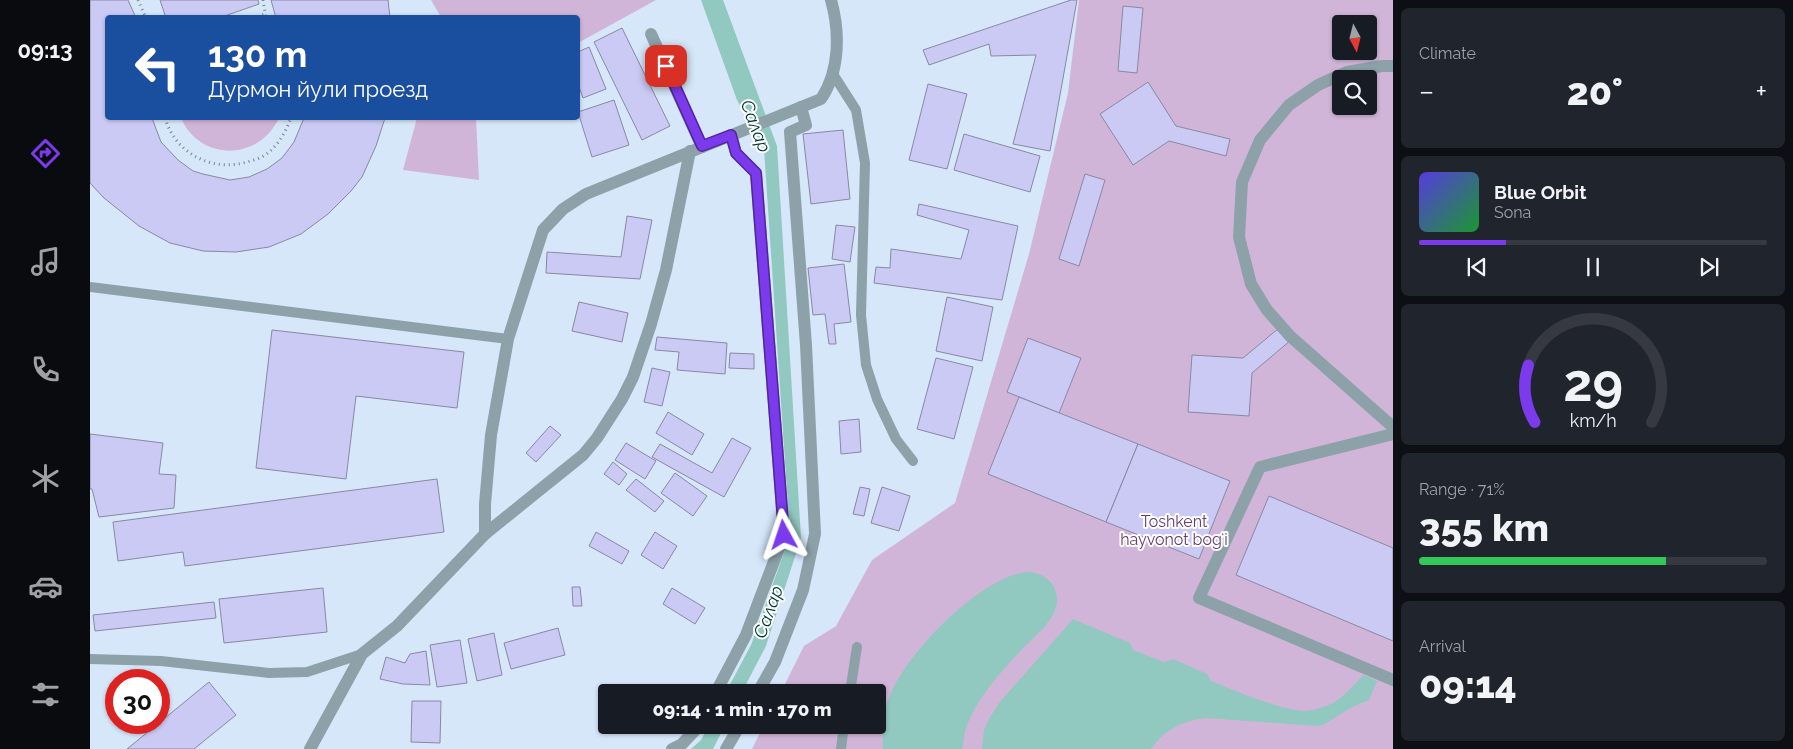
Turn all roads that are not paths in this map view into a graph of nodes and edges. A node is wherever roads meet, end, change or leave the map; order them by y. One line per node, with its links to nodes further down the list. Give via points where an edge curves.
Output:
1 (831, 0): 4 (street, via 836,33)
2 (651, 34): 7 (street)
3 (1393, 66): 10 (street, via 1347,72 1318,85 1290,105 1260,140 1242,182 1239,237 1251,284 1267,310 1290,336)
4 (833, 74): 5 (street, via 821,99); 12 (lane, via 856,110 865,163 861,315 866,365 877,399 896,439)
5 (801, 107): 6 (street); 19 (street, via 806,125 790,132 806,345 815,534 803,590 775,662)
6 (731, 135): 7 (street); 18 (street, via 736,153 756,173 784,535 746,635)
7 (696, 149): 9 (street, via 586,194 563,209 543,230); 13 (street, via 666,270 636,368 622,399 584,455)
8 (90, 287): 9 (lane)
9 (508, 339): 13 (street, via 491,435)
10 (1393, 427)
11 (1393, 434): 17 (street, via 1260,467 1199,598)
12 (913, 460)
13 (485, 534): 15 (street, via 397,626)
14 (858, 647): 20 (lane)
15 (362, 654): 16 (lane, via 307,672 269,673 162,661); 24 (street)
16 (90, 659)
17 (1393, 680)
18 (720, 684)
19 (763, 684)
20 (851, 684)
21 (691, 734): 25 (street)
22 (735, 734): 26 (street)
23 (843, 734): 27 (lane)
24 (310, 749)
25 (672, 749)
26 (726, 749)
27 (841, 749)

